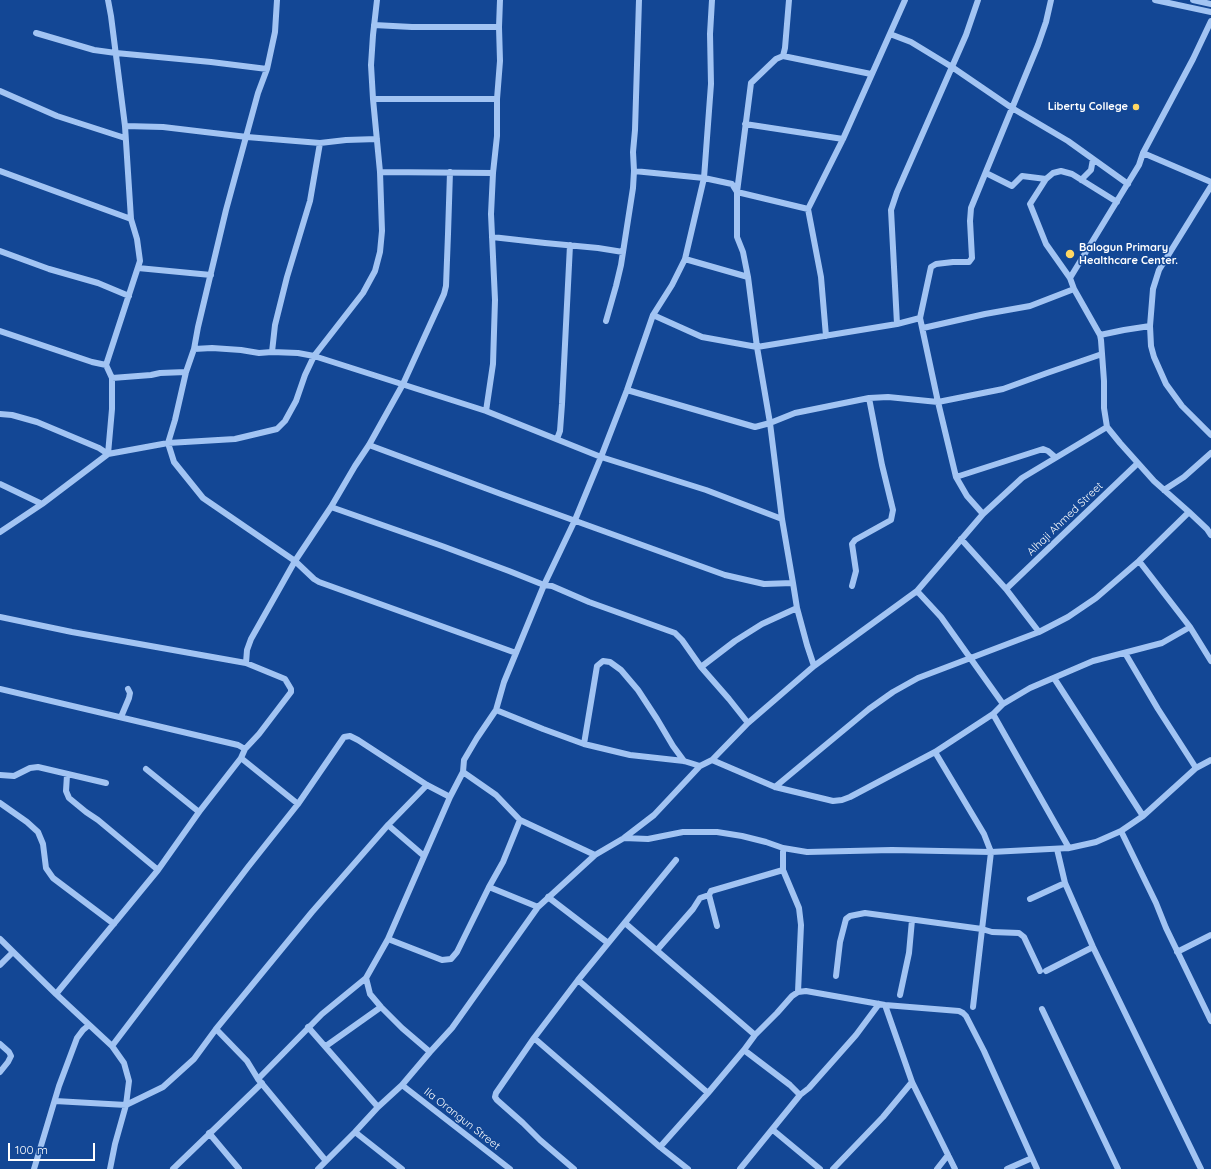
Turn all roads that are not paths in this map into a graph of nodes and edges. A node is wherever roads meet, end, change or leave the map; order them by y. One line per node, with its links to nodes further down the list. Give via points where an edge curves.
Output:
1 (108, 0): 20 (street)
2 (278, 0): 23 (street, via 275,32)
3 (377, 0): 16 (street)
4 (500, 0): 17 (street)
5 (639, 0): 39 (street)
6 (712, 0): 44 (street, via 711,84)
7 (789, 0): 21 (street)
8 (905, 0): 19 (street)
9 (978, 0): 22 (street)
10 (1051, 0): 28 (street, via 1038,45)
11 (1155, 0): 14 (street)
12 (1193, 0): 13 (street)
13 (1210, 2): 14 (street)
14 (1209, 11)
15 (1211, 22): 36 (street)
16 (374, 25): 17 (street); 26 (street)
17 (499, 28): 27 (street)
18 (36, 33): 20 (street, via 94,50)
19 (890, 34): 22 (street, via 911,42); 24 (street)
20 (116, 53): 23 (street); 30 (street)
21 (783, 56): 24 (street); 29 (street, via 776,59 751,83)
22 (952, 67): 28 (street); 68 (street, via 891,210)
23 (267, 69): 31 (street)
24 (871, 74): 34 (street)
25 (0, 91): 32 (street, via 57,116)
26 (373, 99): 27 (street); 33 (street)
27 (497, 99): 42 (street, via 497,136)
28 (1012, 108): 37 (street); 43 (street)
29 (745, 124): 34 (street); 50 (street)
30 (125, 126): 31 (street, via 163,127); 32 (street)
31 (247, 137): 35 (street); 60 (street)
32 (125, 138): 53 (street)
33 (377, 139): 35 (street); 40 (street)
34 (844, 139): 52 (street)
35 (320, 143): 76 (street, via 310,201 287,276 275,325)
36 (1143, 153): 47 (street); 48 (street)
37 (1093, 159): 46 (street, via 1091,170); 48 (street)
38 (0, 171): 53 (street)
39 (634, 171): 44 (street); 57 (street)
40 (380, 172): 41 (street); 78 (street, via 382,231 375,270 363,293)
41 (450, 172): 42 (street); 82 (street, via 446,286)
42 (493, 172): 54 (street)
43 (986, 173): 45 (street, via 1012,186 1022,176); 66 (street, via 971,208 972,258 969,262 936,264 931,267)
44 (704, 178): 50 (street, via 732,184); 58 (street)
45 (1046, 179): 46 (street, via 1061,171); 62 (street, via 1030,204 1046,244)
46 (1081, 180): 51 (street)
47 (1211, 182)
48 (1128, 184): 51 (street)
49 (1211, 186): 69 (street, via 1159,270 1153,289)
50 (737, 192): 52 (street); 61 (street, via 737,237 744,252)
51 (1117, 202): 62 (street)
52 (808, 208): 73 (street, via 821,277)
53 (131, 219): 59 (street, via 137,239 140,261)
54 (492, 237): 55 (street); 86 (street, via 495,300 493,364)
55 (570, 245): 57 (street); 91 (street, via 562,404)
56 (0, 251): 64 (street, via 98,283)
57 (623, 252): 67 (street)
58 (685, 259): 61 (street); 65 (street)
59 (138, 268): 60 (street); 64 (street)
60 (211, 275): 75 (street)
61 (748, 277): 74 (street)
62 (1070, 278): 63 (street)
63 (1074, 289): 70 (street, via 1030,306); 72 (street)
64 (129, 296): 79 (street)
65 (652, 316): 74 (street, via 702,337); 83 (street)
66 (920, 318): 68 (street); 70 (street)
67 (606, 321)
68 (897, 324): 73 (street)
69 (1150, 326): 72 (street); 90 (street, via 1154,357 1166,384 1182,406)
70 (923, 328): 85 (street)
71 (0, 331): 79 (street)
72 (1100, 335): 77 (street)
73 (826, 336): 74 (street)
74 (757, 347): 88 (street)
75 (194, 349): 76 (street); 80 (street)
76 (272, 352): 78 (street)
77 (1102, 354): 85 (street, via 1003,389); 89 (street)
78 (314, 356): 82 (street); 92 (street, via 296,401 277,430 235,439)
79 (106, 365): 81 (street)
80 (186, 372): 81 (street); 92 (street)
81 (112, 378): 95 (street)
82 (403, 384): 86 (street); 93 (street)
83 (627, 390): 88 (street, via 755,427); 96 (street)
84 (870, 398): 85 (street, via 888,397); 88 (street, via 795,413); 115 (street, via 893,510 891,520 852,544 856,571)
85 (938, 402): 99 (street)
86 (486, 410): 91 (street)
87 (0, 414): 95 (street, via 37,422)
88 (770, 423): 106 (street)
89 (1107, 427): 97 (street); 98 (street)
90 (1211, 435)
91 (557, 439): 96 (street)
92 (168, 443): 95 (street); 111 (street, via 174,462 204,498)
93 (369, 445): 103 (street); 107 (street)
94 (1211, 453): 101 (street, via 1184,477)
95 (108, 454): 102 (street)
96 (601, 457): 106 (street, via 706,490); 107 (street)
97 (1055, 458): 99 (street, via 1042,449); 105 (street, via 1022,478)
98 (1138, 463): 101 (street); 116 (street, Alhaji Ahmed Street)
99 (956, 477): 105 (street, via 967,496)
100 (0, 484): 102 (street)
101 (1164, 490): 104 (street)
102 (42, 504): 108 (street)
103 (331, 507): 111 (street); 114 (street)
104 (1189, 512): 109 (street); 112 (street)
105 (983, 514): 110 (street)
106 (782, 519): 113 (street)
107 (575, 520): 113 (street, via 725,575 764,584); 114 (street)
108 (0, 532)
109 (1211, 535)
110 (961, 539): 116 (street); 117 (street)
111 (295, 561): 122 (street, via 319,582); 126 (street, via 251,639)
112 (1139, 561): 120 (street); 121 (street, via 1096,598)
113 (794, 583): 118 (street)
114 (544, 586): 122 (street); 128 (street, via 552,586 595,605 675,633)
115 (852, 586)
116 (1006, 589): 121 (street)
117 (917, 591): 124 (street, via 941,617); 127 (street)
118 (797, 608): 127 (street); 128 (street, via 762,624 735,641)
119 (0, 617): 126 (street)
120 (1190, 627): 123 (street, via 1162,643); 125 (street)
121 (1039, 632): 124 (street)
122 (516, 653): 133 (street)
123 (1125, 653): 129 (street, via 1093,661); 145 (street)
124 (970, 658): 132 (street); 152 (street, via 918,678 893,692)
125 (1211, 661)
126 (246, 663): 138 (street, via 285,679 292,689)
127 (814, 666): 136 (street)
128 (701, 668): 136 (street)
129 (1054, 678): 132 (street); 157 (street)
130 (0, 689): 135 (street)
131 (128, 689): 135 (street, via 129,698)
132 (1003, 704): 134 (street)
133 (496, 710): 137 (street); 147 (street, via 464,760)
134 (993, 714): 139 (street); 163 (street)
135 (121, 717): 138 (street, via 238,745)
136 (748, 723): 141 (street)
137 (584, 744): 143 (street, via 630,755); 143 (street, via 597,666 603,661 610,662 621,670 638,690)
138 (245, 749): 140 (street)
139 (935, 752): 152 (street, via 842,800 833,801); 165 (street, via 984,834)
140 (241, 758): 155 (street); 156 (street)
141 (712, 760): 144 (street); 152 (street)
142 (1211, 760): 145 (street)
143 (684, 761): 144 (street)
144 (700, 766): 161 (street, via 654,815)
145 (1196, 768): 157 (street)
146 (146, 769): 156 (street)
147 (463, 772): 153 (street); 158 (street, via 496,795)
148 (0, 775): 149 (street, via 14,776 38,767)
149 (67, 775): 150 (street); 169 (street, via 66,790 69,798)
150 (106, 783)
151 (427, 785): 153 (street); 155 (street, via 350,736 344,737); 159 (street)
152 (775, 787)
153 (450, 797): 167 (street)
154 (0, 803): 179 (street, via 38,832 43,844 46,868 53,878)
155 (298, 804): 208 (street)
156 (199, 812): 169 (street)
157 (1143, 816): 160 (street)
158 (520, 820): 166 (street); 172 (street, via 503,862)
159 (388, 825): 167 (street); 204 (street, via 312,912)
160 (1121, 831): 163 (street, via 1096,842); 189 (street)
161 (624, 838): 162 (street, via 648,839 683,832 717,832); 166 (street)
162 (783, 848): 165 (street, via 807,852); 170 (street)
163 (1070, 848): 164 (street)
164 (1057, 849): 165 (street); 171 (street)
165 (991, 852): 181 (street)
166 (595, 854): 174 (street)
167 (424, 856): 183 (street)
168 (676, 860): 178 (street)
169 (158, 870): 179 (street)
170 (783, 870): 173 (street, via 713,890); 194 (street, via 799,908 801,925)
171 (1065, 883): 175 (street); 186 (street)
172 (488, 888): 176 (street); 183 (street, via 457,952 451,959 442,960)
173 (709, 896): 180 (street); 187 (street, via 700,898)
174 (548, 897): 176 (street); 185 (street)
175 (1030, 899)
176 (538, 907): 211 (street, via 452,1028)
177 (912, 920): 181 (street); 191 (street, via 865,913 850,916 843,926); 196 (street, via 909,953)
178 (625, 923): 185 (street); 187 (street)
179 (114, 924): 195 (street)
180 (717, 926)
181 (982, 929): 186 (street, via 1022,934 1043,971); 199 (street)
182 (1211, 935): 189 (street)
183 (388, 939): 192 (street)
184 (0, 940): 188 (street)
185 (608, 943): 193 (street)
186 (1093, 947): 245 (street)
187 (658, 950): 205 (street)
188 (13, 952): 190 (street); 195 (street)
189 (1177, 952): 201 (street)
190 (0, 965)
191 (836, 976)
192 (366, 978): 198 (street, via 370,994); 203 (street)
193 (578, 980): 206 (street); 216 (street)
194 (798, 992): 197 (street, via 806,991); 205 (street)
195 (56, 994): 202 (street)
196 (900, 995)
197 (882, 1004): 214 (street); 217 (street); 226 (street, via 959,1011 966,1016)
198 (381, 1007): 209 (street); 211 (street)
199 (973, 1007)
200 (1042, 1009): 244 (street)
201 (1211, 1022)
202 (89, 1025): 208 (street); 218 (street, via 77,1038)
203 (308, 1027): 209 (street); 213 (street)
204 (216, 1029): 213 (street, via 247,1061); 219 (street, via 194,1059 163,1087)
205 (755, 1035): 210 (street)
206 (534, 1038): 224 (street); 235 (street, via 495,1096)
207 (0, 1044): 212 (street, via 10,1056)
208 (112, 1046): 219 (street, via 124,1063 129,1081)
209 (326, 1046): 220 (street)
210 (744, 1050): 216 (street); 217 (street)
211 (430, 1052): 215 (street)
212 (0, 1072)
213 (260, 1081): 223 (street); 227 (street)
214 (912, 1082): 225 (street); 239 (street, via 883,1117)
215 (402, 1084): 220 (street); 234 (street, Ila Orangun Street)
216 (708, 1093): 224 (street)
217 (800, 1095): 221 (street)
218 (55, 1101): 219 (street); 228 (street)
219 (126, 1105): 229 (street)
220 (378, 1107): 222 (street)
221 (772, 1130): 237 (street); 238 (street)
222 (355, 1132): 227 (street); 233 (street)
223 (209, 1133): 230 (street); 231 (street)
224 (660, 1147): 236 (street)
225 (948, 1154): 240 (street); 241 (street)
226 (1032, 1158): 242 (street); 243 (street)
227 (326, 1161): 232 (street)
228 (34, 1169)
229 (110, 1169)
230 (173, 1169)
231 (239, 1169)
232 (318, 1169)
233 (402, 1169)
234 (510, 1169)
235 (574, 1169)
236 (688, 1169)
237 (740, 1169)
238 (820, 1169)
239 (833, 1169)
240 (937, 1169)
241 (956, 1169)
242 (1007, 1169)
243 (1037, 1169)
244 (1118, 1169)
245 (1201, 1169)

